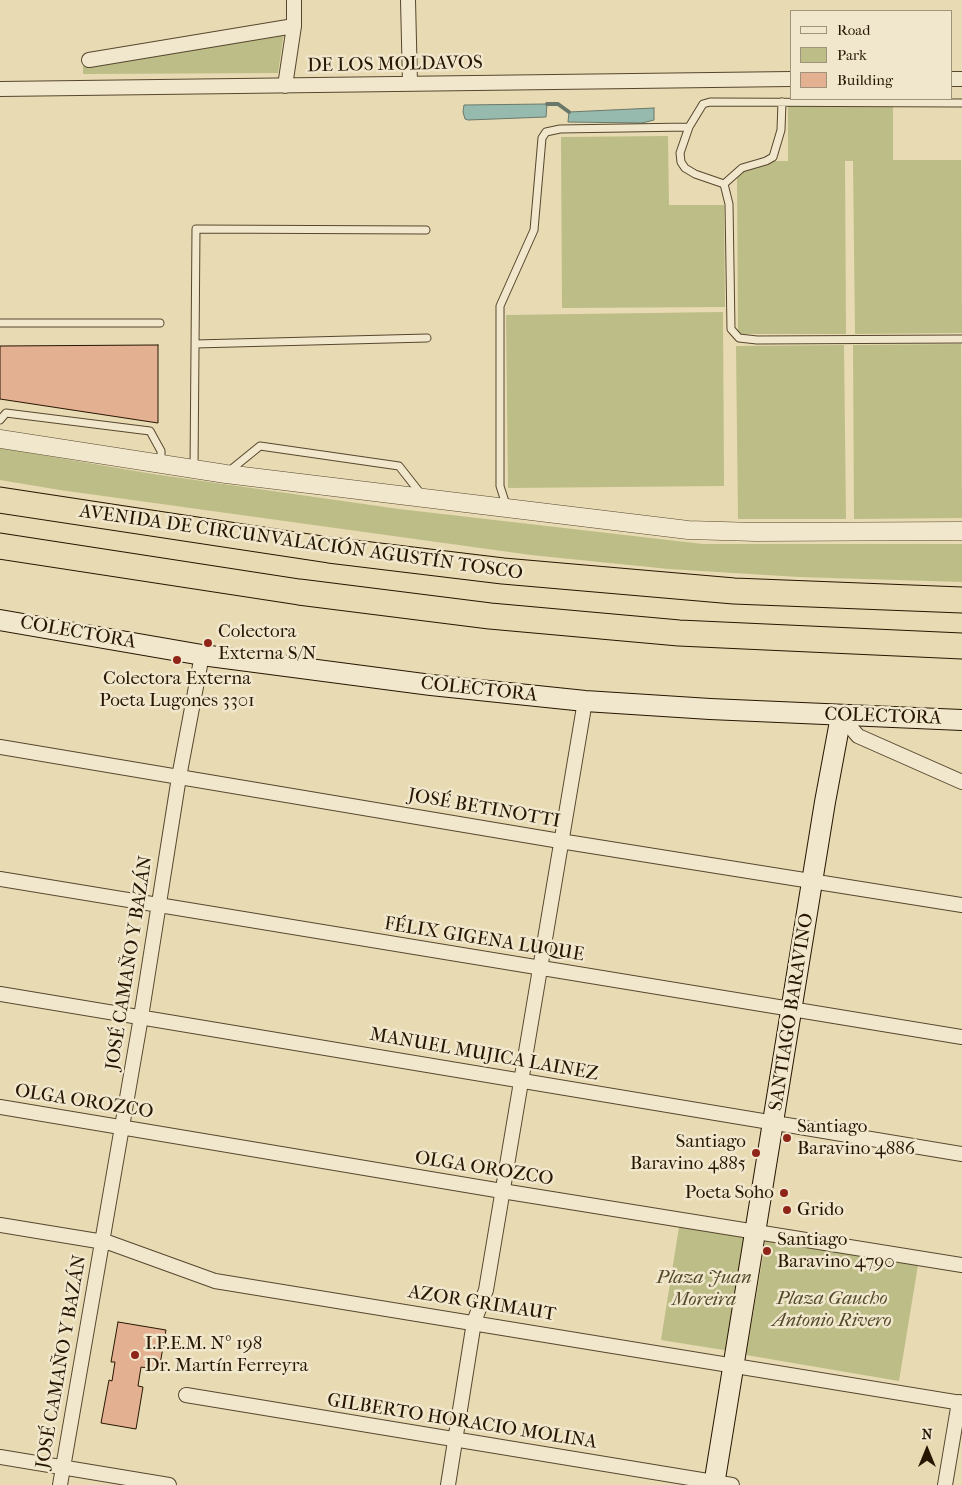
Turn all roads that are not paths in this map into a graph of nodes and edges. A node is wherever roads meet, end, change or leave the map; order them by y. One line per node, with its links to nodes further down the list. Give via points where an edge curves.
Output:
1 (294, 0): 3 (street)
2 (408, 0): 6 (street)
3 (294, 26): 4 (street); 7 (street)
4 (89, 60)
5 (790, 79): 6 (street, DE LOS MOLDAVOS)
6 (410, 83): 7 (street, DE LOS MOLDAVOS)
7 (285, 86): 8 (street, DE LOS MOLDAVOS)
8 (0, 89)
9 (782, 102): 10 (lane); 11 (lane, via 710,102 703,104); 12 (lane, via 781,130 773,157 742,168)
10 (962, 103)
11 (689, 127): 12 (lane, via 680,153 681,162 695,174); 26 (lane, via 560,129 546,132 542,138 534,230 500,306 500,486)
12 (724, 184): 17 (lane, via 729,204 731,329 739,338)
13 (426, 230): 18 (lane, via 196,229)
14 (0, 323): 15 (lane)
15 (160, 323)
16 (427, 338): 18 (lane)
17 (962, 339)
18 (195, 344): 22 (lane)
19 (0, 420): 21 (lane, via 6,413 150,431 161,451)
20 (0, 439): 21 (street)
21 (161, 464): 22 (street)
22 (194, 469): 23 (street)
23 (226, 474): 24 (street); 24 (lane, via 260,446 399,466)
24 (425, 498): 26 (street)
25 (0, 500): 29 (highway, AVENIDA DE CIRCUNVALACIÓN AGUSTÍN TOSCO, via 320,549 503,571 734,591)
26 (507, 508): 27 (street, via 724,532)
27 (962, 532)
28 (0, 546): 31 (highway, via 308,593 490,616 678,633)
29 (962, 600)
30 (0, 620): 32 (main road, COLECTORA)
31 (962, 646)
32 (202, 655): 33 (main road, COLECTORA, via 431,685); 37 (street, JOSÉ CAMAÑO Y BAZÁN)
33 (585, 700): 34 (main road, COLECTORA); 39 (street)
34 (841, 716): 35 (main road, COLECTORA); 38 (street, via 858,736); 41 (main road, SANTIAGO BARAVINO)
35 (962, 720)
36 (0, 747): 37 (street, JOSÉ BETINOTTI)
37 (179, 777): 39 (street, JOSÉ BETINOTTI); 43 (street, JOSÉ CAMAÑO Y BAZÁN)
38 (962, 782)
39 (560, 841): 41 (street, JOSÉ BETINOTTI); 44 (street)
40 (0, 880): 43 (street, FÉLIX GIGENA LUQUE)
41 (812, 880): 42 (street, JOSÉ BETINOTTI); 46 (main road, SANTIAGO BARAVINO)
42 (962, 905)
43 (158, 906): 44 (street, FÉLIX GIGENA LUQUE); 47 (street, JOSÉ CAMAÑO Y BAZÁN)
44 (540, 968): 46 (street, FÉLIX GIGENA LUQUE); 49 (street)
45 (0, 994): 47 (street, MANUEL MUJICA LAINEZ)
46 (792, 1008): 48 (street, FÉLIX GIGENA LUQUE); 51 (main road, SANTIAGO BARAVINO)
47 (141, 1017): 49 (street, MANUEL MUJICA LAINEZ); 52 (street, JOSÉ CAMAÑO Y BAZÁN)
48 (962, 1037)
49 (520, 1080): 51 (street, MANUEL MUJICA LAINEZ); 54 (street)
50 (0, 1107): 52 (street, OLGA OROZCO)
51 (774, 1124): 53 (street, MANUEL MUJICA LAINEZ); 56 (main road, SANTIAGO BARAVINO)
52 (121, 1127): 54 (street, OLGA OROZCO); 57 (street, JOSÉ CAMAÑO Y BAZÁN)
53 (962, 1154)
54 (502, 1191): 56 (street, OLGA OROZCO); 59 (street, via 486,1290)
55 (0, 1225): 57 (street, AZOR GRIMAUT)
56 (756, 1231): 58 (street, OLGA OROZCO); 60 (main road, SANTIAGO BARAVINO)
57 (102, 1241): 59 (street, AZOR GRIMAUT, via 215,1281); 65 (street, JOSÉ CAMAÑO Y BAZÁN)
58 (962, 1265)
59 (474, 1322): 60 (street, AZOR GRIMAUT); 63 (street)
60 (733, 1365): 62 (street, AZOR GRIMAUT); 66 (main road, SANTIAGO BARAVINO)
61 (186, 1395): 63 (street, GILBERTO HORACIO MOLINA)
62 (961, 1403): 70 (street)
63 (454, 1441): 66 (street, GILBERTO HORACIO MOLINA); 69 (street)
64 (0, 1457): 65 (street)
65 (63, 1468): 67 (street, JOSÉ CAMAÑO Y BAZÁN); 68 (street)
66 (720, 1484)
67 (60, 1485)
68 (169, 1485)
69 (448, 1485)
70 (945, 1485)

